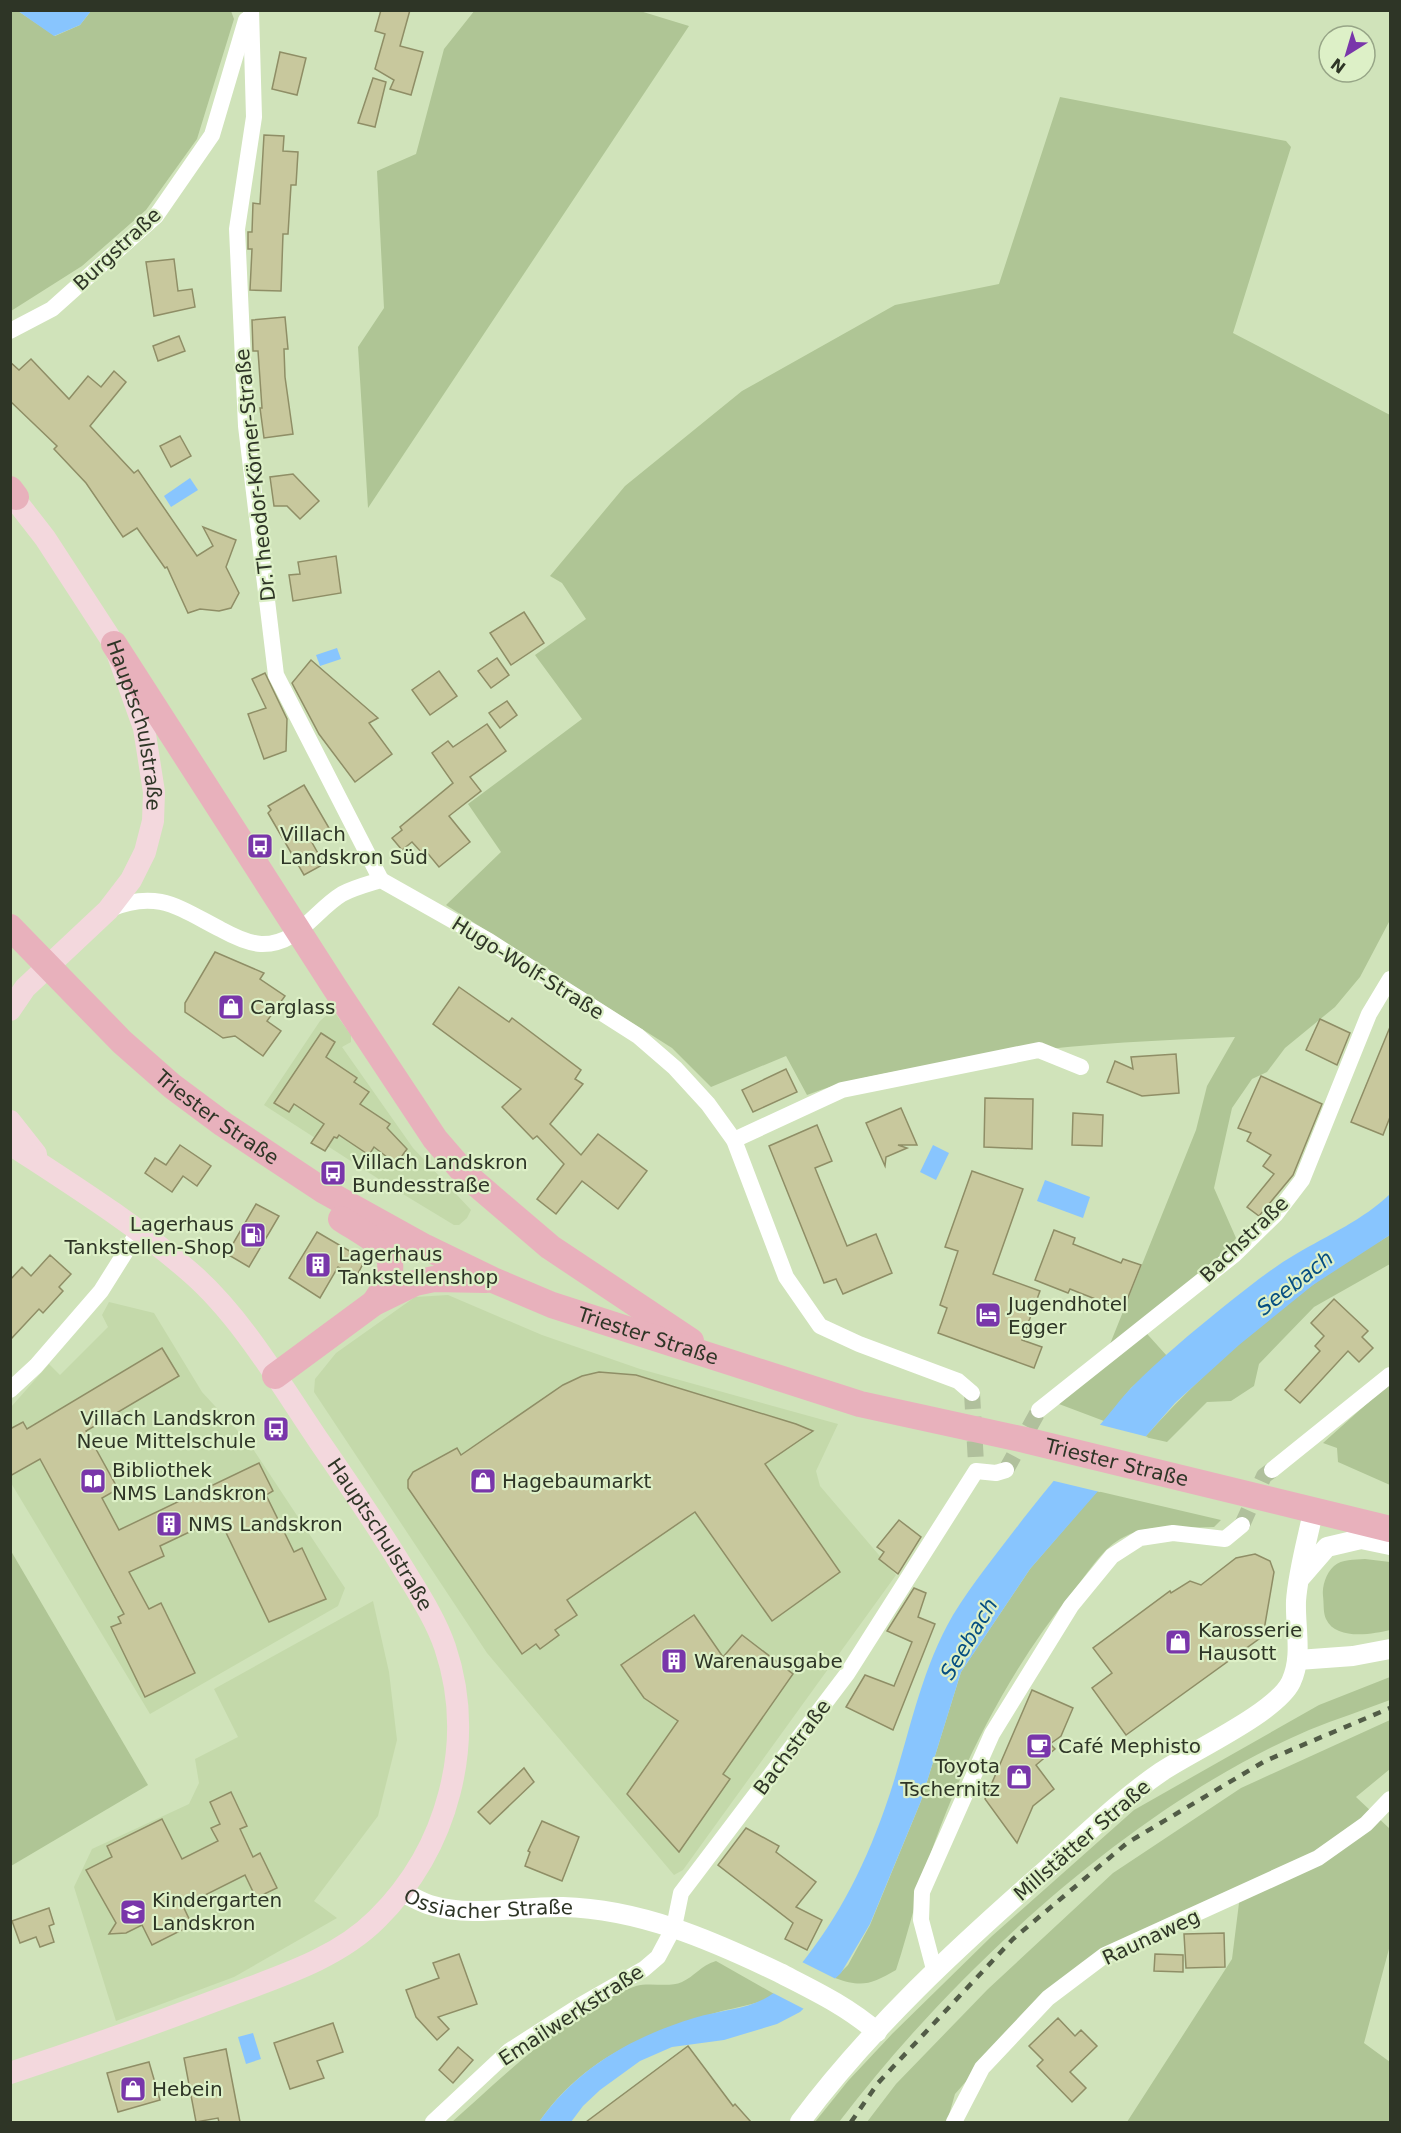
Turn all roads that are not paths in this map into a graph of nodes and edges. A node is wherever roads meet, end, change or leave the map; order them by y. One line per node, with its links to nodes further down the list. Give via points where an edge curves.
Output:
1 (250, 10): 2 (street, Burgstraße, via 213,135 156,216 52,309); 5 (street, Dr.Theodor-Körner-Straße, via 254,117 237,229 246,426 276,675)
2 (10, 331)
3 (12, 493): 4 (main road, Hauptschulstraße)
4 (114, 644): 6 (main road, Hauptschulstraße, via 144,728 154,792 153,821 145,852 131,880); 7 (main road)
5 (381, 880): 7 (street, via 341,894); 13 (street, Hugo-Wolf-Straße, via 489,941 638,1036 675,1068)
6 (108, 910): 7 (street, via 147,899 171,904 236,937 260,944 278,942); 10 (main road, Hauptschulstraße, via 25,988)
7 (298, 932): 20 (main road, via 435,1139 467,1176 550,1247)
8 (17, 934): 16 (main road, Triester Straße, via 172,1086)
9 (1390, 979): 25 (street, Bachstraße, via 1369,1014 1302,1180 1276,1214 1234,1255)
10 (10, 1010)
11 (1081, 1067): 13 (street, via 1039,1050 842,1090)
12 (10, 1121): 15 (main road, Hauptschulstraße)
13 (734, 1140): 24 (street, Hugo-Wolf-Straße, via 786,1278 820,1326 958,1381)
14 (10, 1144): 15 (main road, Hauptschulstraße)
15 (56, 1174): 17 (main road, Hauptschulstraße)
16 (314, 1184): 18 (main road, Triester Straße, via 425,1247); 19 (main road, via 333,1213 373,1239 389,1256 390,1279)
17 (138, 1232): 22 (main road, Hauptschulstraße, via 192,1273 214,1296); 23 (street, via 101,1291)
18 (493, 1280): 19 (main road, via 415,1283); 20 (main road, Triester Straße, via 552,1305)
19 (374, 1303): 22 (main road)
20 (718, 1359): 28 (main road, Triester Straße, via 860,1404 1025,1440)
21 (1390, 1375): 27 (street)
22 (275, 1376): 36 (main road, Hauptschulstraße, via 384,1536 426,1605 445,1646 456,1697 453,1783 446,1812)
23 (10, 1390)
24 (972, 1394)
25 (1039, 1410)
26 (1006, 1470): 37 (street, Bachstraße, via 996,1473 976,1467 847,1674 681,1893)
27 (1272, 1470)
28 (1313, 1512): 30 (main road, Triester Straße); 32 (street, Millstätter Straße)
29 (1242, 1525): 38 (street, via 1225,1539 1173,1533 1140,1538 1112,1556 1071,1606 992,1734 922,1892 921,1920)
30 (1390, 1529)
31 (1390, 1545): 32 (street, via 1361,1539 1327,1547)
32 (1301, 1576): 34 (street, Millstätter Straße, via 1296,1601)
33 (1390, 1649): 34 (street)
34 (1298, 1660): 38 (street, Millstätter Straße, via 1283,1694 1134,1792)
35 (1390, 1799): 43 (street, Raunaweg, via 1366,1824 1318,1858 1105,1955 1048,1998 982,2067)
36 (401, 1892): 37 (street, Ossiacher Straße, via 430,1905 459,1911 563,1907 608,1911); 40 (main road, Ossiacher Straße, via 375,1921 317,1961 122,2036)
37 (674, 1927): 39 (street, Ossiacher Straße, via 831,1998); 41 (street, Emailwerkstraße, via 666,1946 651,1963 509,2051)
38 (935, 1973): 39 (street, Millstätter Straße)
39 (877, 2032): 42 (street, Millstätter Straße)
40 (10, 2073)
41 (434, 2122)
42 (800, 2122)
43 (954, 2122)

